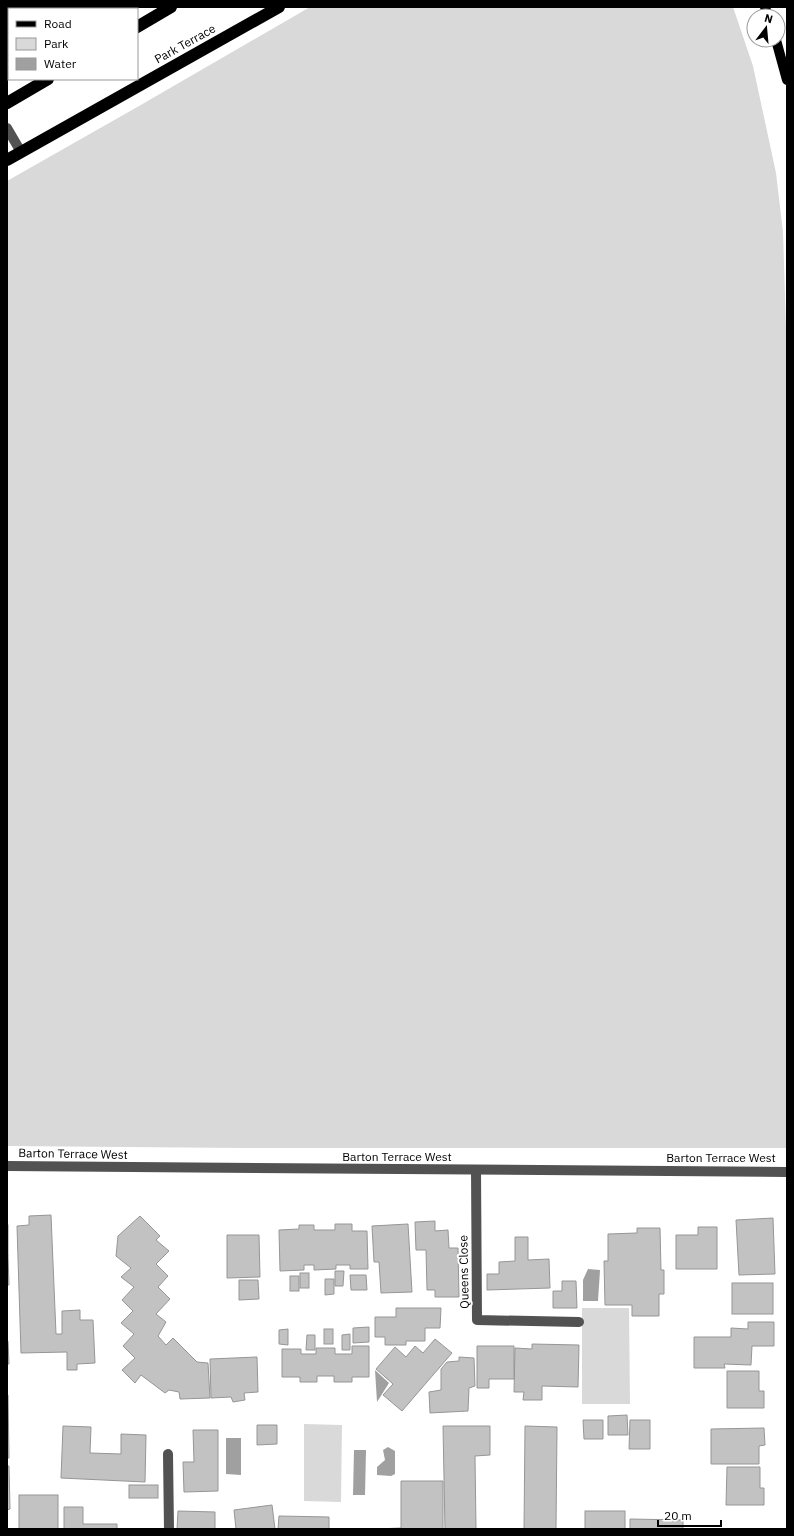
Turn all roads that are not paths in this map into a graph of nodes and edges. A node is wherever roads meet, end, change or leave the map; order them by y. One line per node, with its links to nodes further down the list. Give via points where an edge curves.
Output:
1 (170, 7): 3 (highway)
2 (279, 7): 9 (highway, Park Terrace)
3 (138, 26)
4 (778, 48): 6 (main road)
5 (46, 80): 7 (highway)
6 (787, 80)
7 (7, 103)
8 (7, 128): 9 (street)
9 (21, 152): 10 (highway, Park Terrace)
10 (7, 160)
11 (7, 1166): 12 (street, Barton Terrace West)
12 (476, 1170): 13 (street, Barton Terrace West); 14 (street, Queens Close, via 477,1320)
13 (787, 1172)
14 (579, 1322)
15 (168, 1454): 16 (street)
16 (169, 1529)

